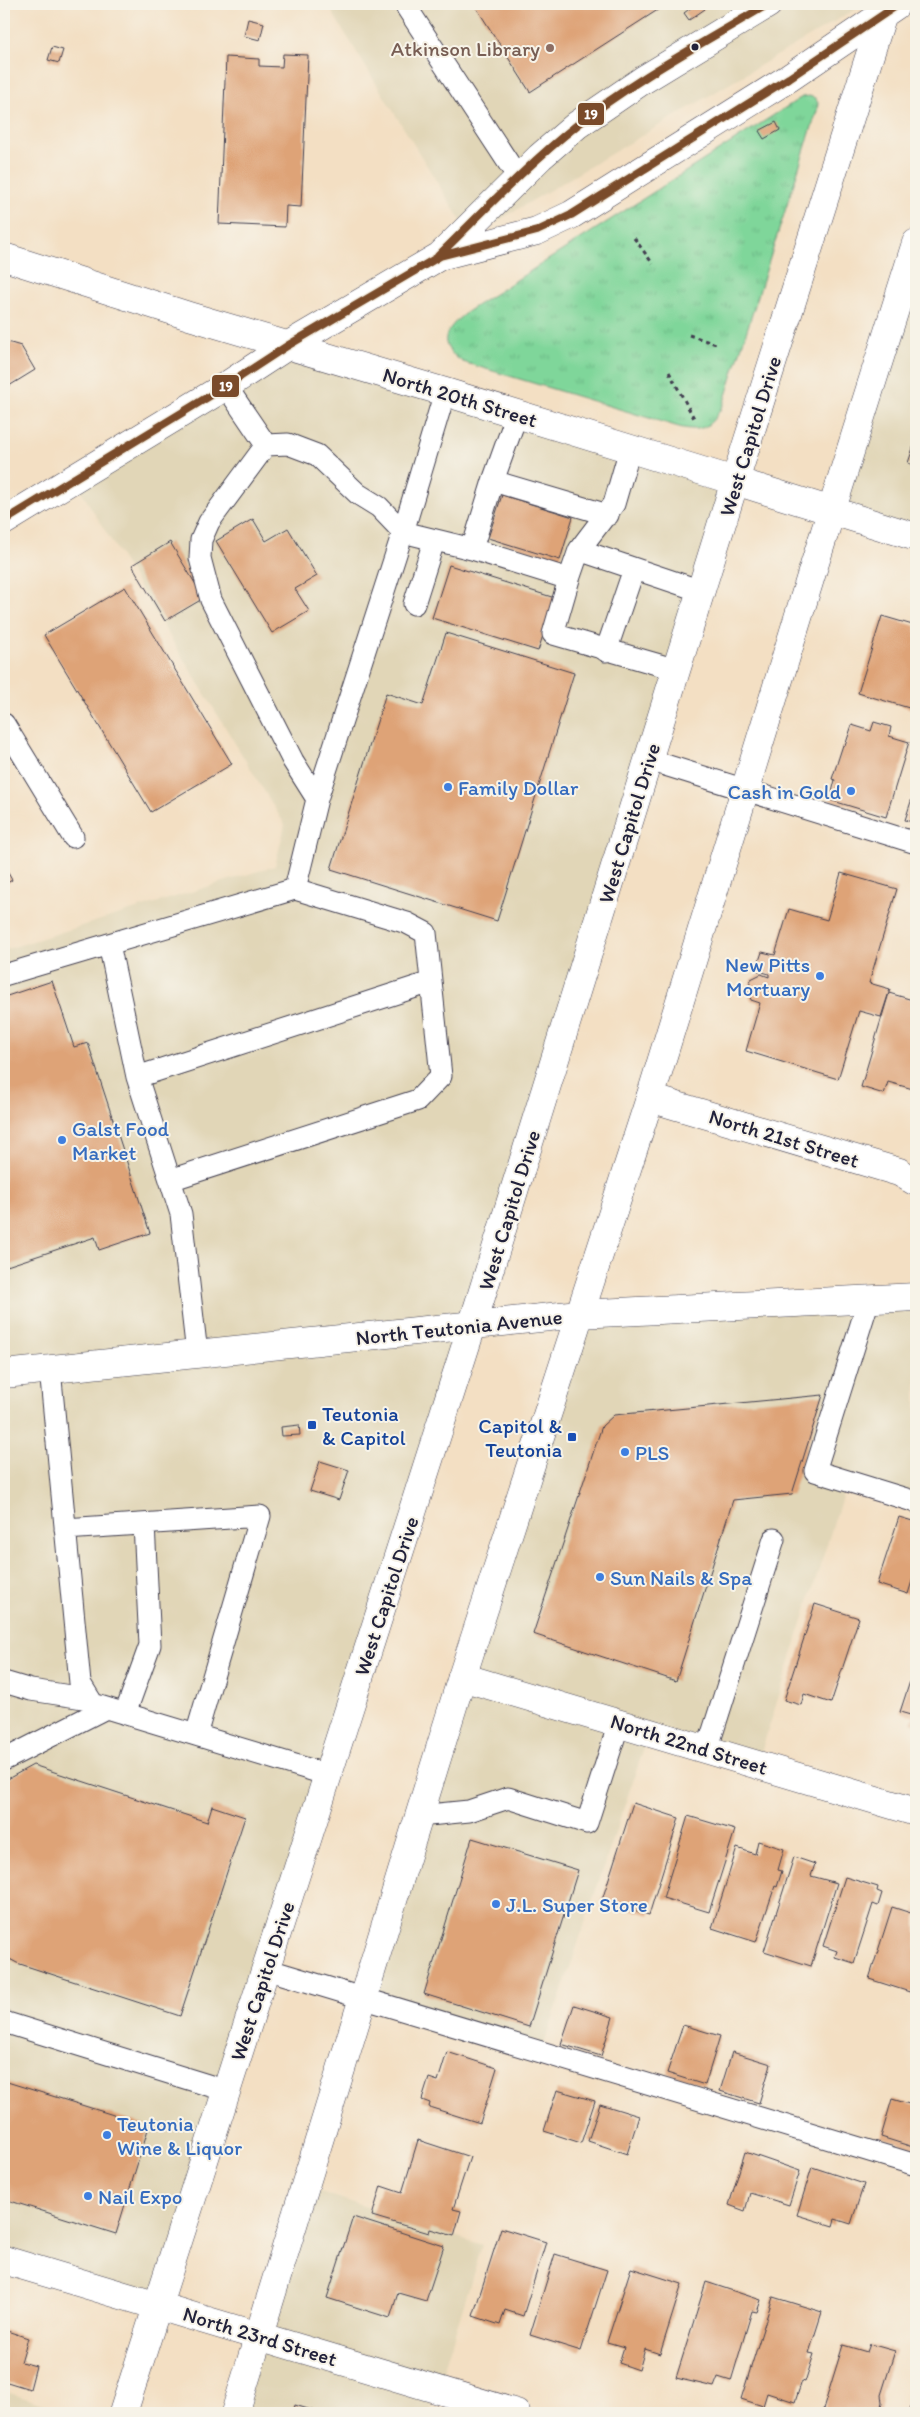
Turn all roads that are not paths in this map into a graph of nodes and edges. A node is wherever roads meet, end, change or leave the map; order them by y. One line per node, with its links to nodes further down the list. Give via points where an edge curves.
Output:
1 (768, 4): 4 (main road, via 643,80 577,125)
2 (889, 7): 6 (main road, via 789,78 571,215 537,231); 15 (main road, West Capitol Drive)
3 (407, 8): 4 (lane)
4 (518, 179): 6 (main road)
5 (916, 243): 16 (main road)
6 (440, 256): 8 (main road)
7 (4, 257): 8 (main road, North 20th Street)
8 (286, 346): 9 (main road); 10 (main road, North 20th Street)
9 (226, 386): 12 (lane); 18 (main road)
10 (445, 392): 11 (main road, North 20th Street); 19 (lane)
11 (518, 414): 13 (main road, North 20th Street); 14 (lane)
12 (266, 445): 19 (lane, via 288,444 317,455 358,494 379,507); 33 (lane, via 209,522 201,540 200,558 211,600 293,761)
13 (630, 449): 15 (main road, North 20th Street); 17 (lane)
14 (493, 481): 17 (lane); 22 (lane)
15 (735, 481): 16 (main road, North 20th Street); 26 (main road, West Capitol Drive)
16 (831, 510): 20 (main road, North 20th Street); 32 (main road)
17 (608, 515): 23 (lane)
18 (4, 521)
19 (403, 532): 21 (lane); 33 (lane)
20 (916, 537)
21 (434, 541): 22 (lane); 27 (lane)
22 (472, 549): 25 (lane)
23 (579, 550): 24 (lane); 25 (lane)
24 (634, 568): 26 (lane); 28 (lane)
25 (569, 579): 28 (lane, via 552,634)
26 (701, 591): 29 (main road, West Capitol Drive)
27 (414, 604)
28 (606, 651): 29 (lane)
29 (676, 670): 31 (main road, West Capitol Drive)
30 (4, 724): 34 (lane)
31 (649, 760): 32 (lane); 47 (main road, West Capitol Drive)
32 (744, 791): 35 (lane); 41 (main road)
33 (317, 799): 36 (lane)
34 (73, 837)
35 (916, 844)
36 (295, 889): 37 (lane); 39 (lane, via 407,923 426,933)
37 (109, 944): 38 (lane); 40 (lane)
38 (4, 975)
39 (431, 982): 40 (lane); 42 (lane, via 441,1076 418,1100)
40 (137, 1077): 42 (lane)
41 (650, 1098): 43 (main road, North 21st Street, via 899,1172); 46 (main road)
42 (170, 1180): 48 (lane, via 181,1214)
43 (916, 1182)
44 (916, 1297): 45 (main road, North Teutonia Avenue)
45 (869, 1300): 46 (main road, North Teutonia Avenue); 51 (lane, via 814,1471)
46 (579, 1314): 47 (main road, North Teutonia Avenue); 55 (main road)
47 (472, 1326): 48 (main road, North Teutonia Avenue); 62 (main road, West Capitol Drive)
48 (197, 1354): 49 (main road, North Teutonia Avenue)
49 (50, 1370): 50 (main road, North Teutonia Avenue); 53 (lane)
50 (4, 1374)
51 (916, 1502)
52 (144, 1524): 53 (lane); 57 (lane, via 150,1645); 59 (lane, via 260,1516)
53 (65, 1529): 57 (lane, via 80,1683)
54 (774, 1538): 60 (lane)
55 (462, 1677): 58 (main road, North 22nd Street); 64 (main road)
56 (4, 1682): 57 (lane)
57 (107, 1707): 59 (lane); 61 (lane)
58 (619, 1723): 60 (main road, North 22nd Street); 64 (lane, via 587,1823 508,1798 469,1811)
59 (196, 1735): 62 (lane)
60 (707, 1750): 63 (main road, North 22nd Street)
61 (4, 1760)
62 (328, 1776): 65 (main road, West Capitol Drive)
63 (916, 1812)
64 (419, 1816): 66 (main road)
65 (266, 1969): 66 (lane); 68 (main road, West Capitol Drive)
66 (363, 1999): 69 (lane); 72 (main road)
67 (4, 2022): 68 (lane)
68 (226, 2091): 71 (main road, West Capitol Drive)
69 (916, 2165)
70 (4, 2260): 71 (main road, North 23rd Street)
71 (158, 2306): 72 (main road, North 23rd Street); 73 (main road, West Capitol Drive)
72 (259, 2336): 74 (main road); 75 (main road, North 23rd Street)
73 (123, 2413)
74 (235, 2413)
75 (516, 2413)

